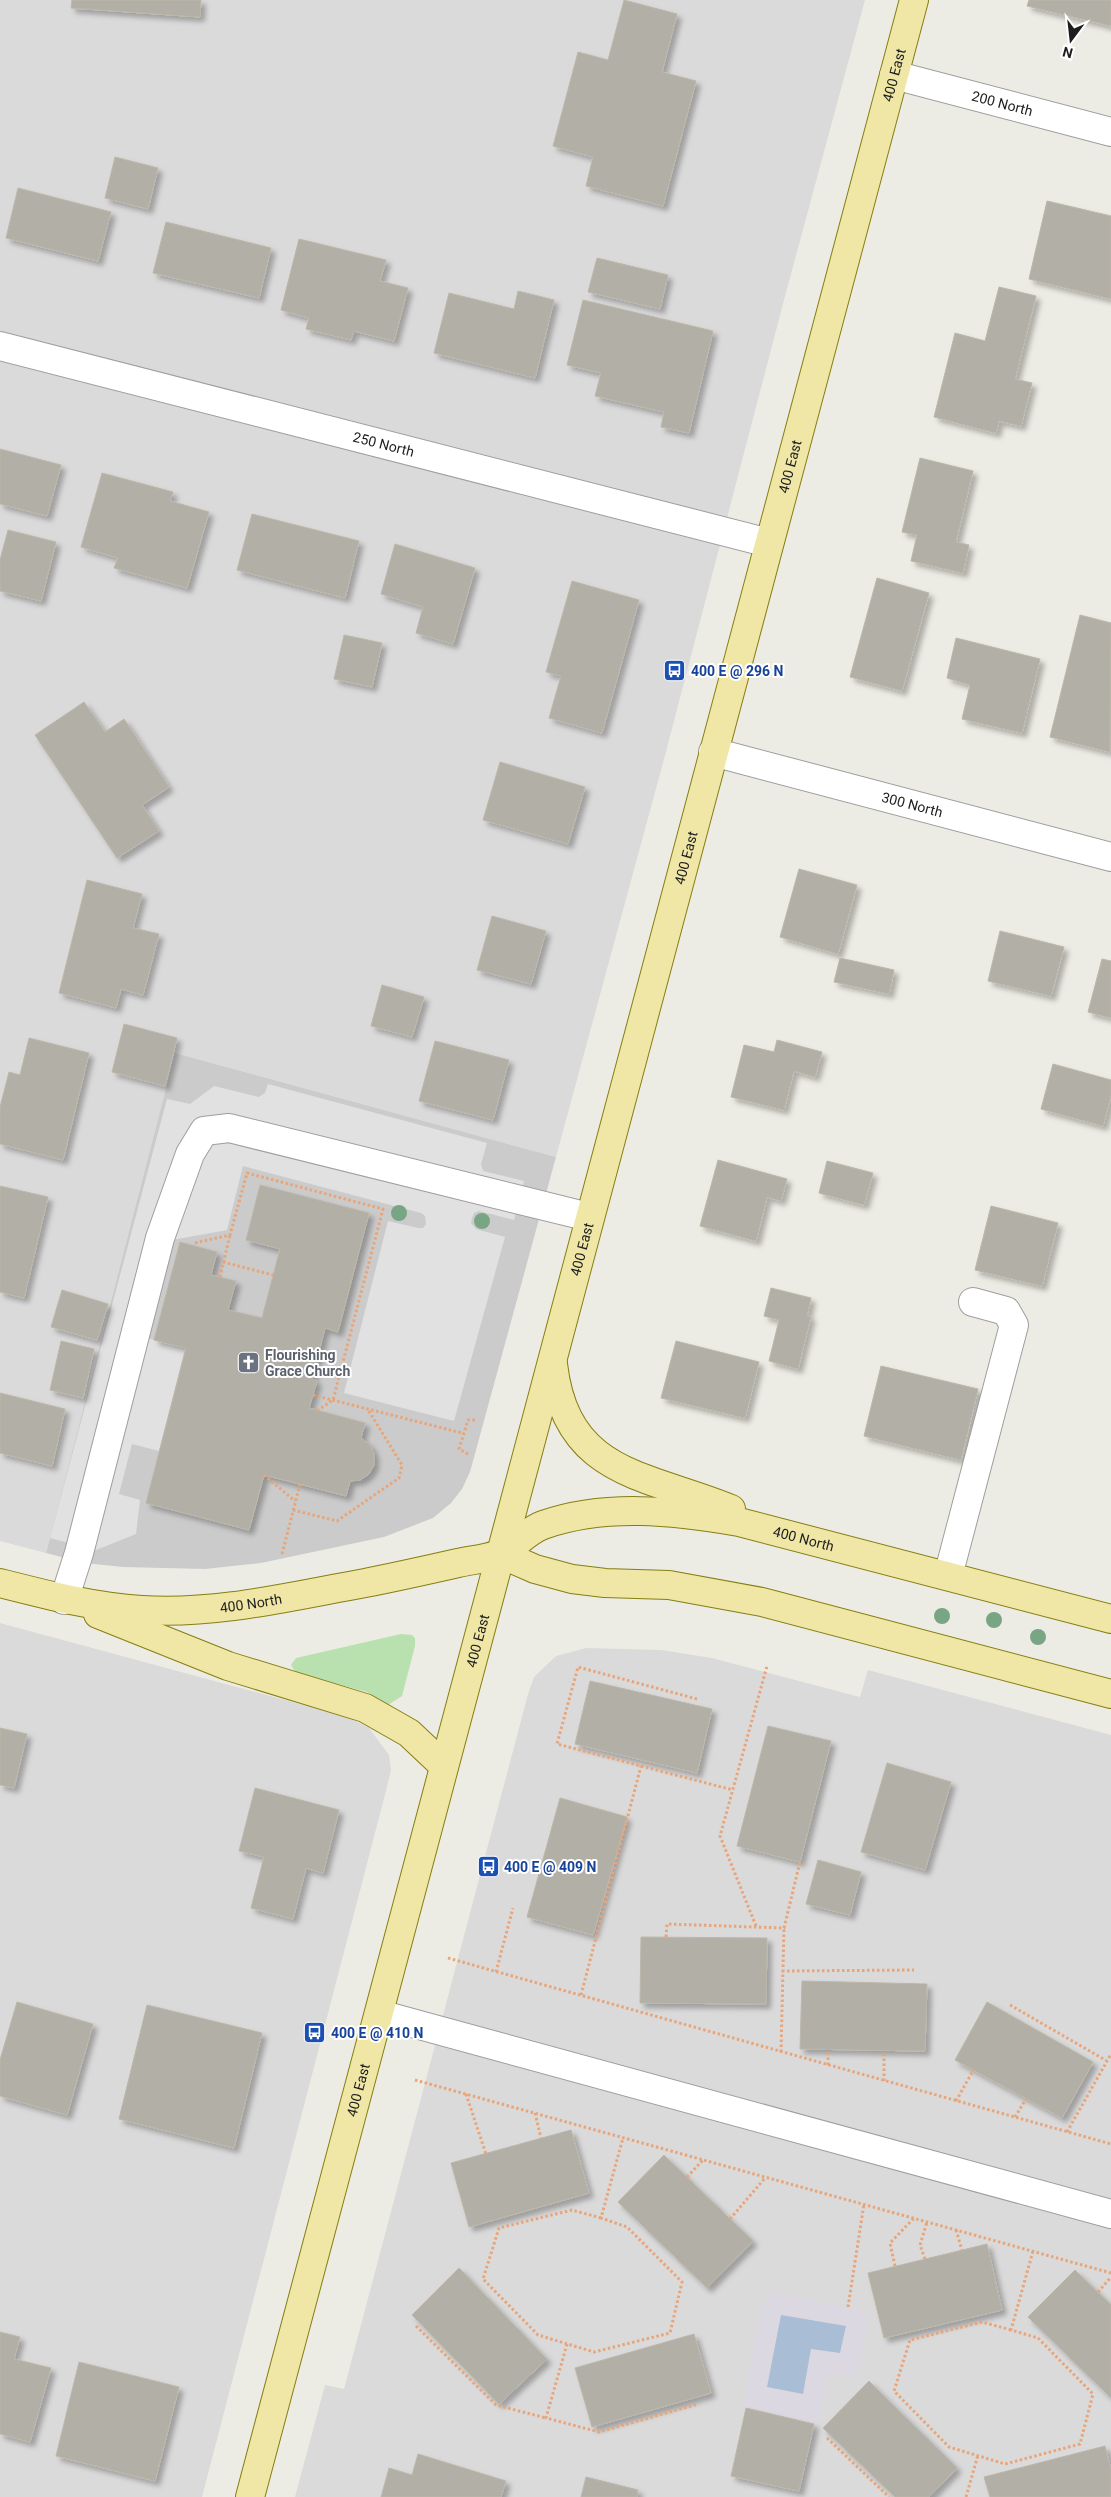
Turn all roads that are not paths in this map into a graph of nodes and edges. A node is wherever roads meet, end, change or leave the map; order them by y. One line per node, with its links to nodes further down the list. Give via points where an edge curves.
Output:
1 (914, 0): 2 (main road, 400 East)
2 (894, 74): 3 (street, 200 North); 5 (main road, 400 East)
3 (1111, 132)
4 (0, 346): 5 (street, 250 North)
5 (769, 543): 6 (main road, 400 East)
6 (713, 752): 7 (street, 300 North); 8 (main road, 400 East)
7 (1111, 857)
8 (589, 1217): 10 (main road, 400 East); 15 (street, via 229,1128 204,1131 190,1154 160,1238)
9 (972, 1302): 13 (street, via 1006,1311 1014,1326)
10 (552, 1357): 11 (main road, via 555,1383 575,1431 609,1464 629,1474 714,1502); 12 (main road, 400 East)
11 (782, 1532): 12 (main road, 400 North, via 696,1515 590,1512 541,1526); 13 (main road, 400 North)
12 (500, 1554): 15 (main road, 400 North, via 407,1575 242,1605 143,1611); 17 (main road, via 535,1569 572,1579 669,1585 762,1602); 18 (main road, 400 East)
13 (948, 1576): 16 (main road, 400 North)
14 (0, 1583): 15 (main road, 400 North)
15 (64, 1600): 18 (main road, via 228,1666 365,1708 409,1733)
16 (1111, 1619)
17 (1111, 1694)
18 (444, 1766): 19 (main road, 400 East)
19 (379, 2014): 20 (street); 21 (main road, 400 East)
20 (1111, 2214)
21 (250, 2497)

